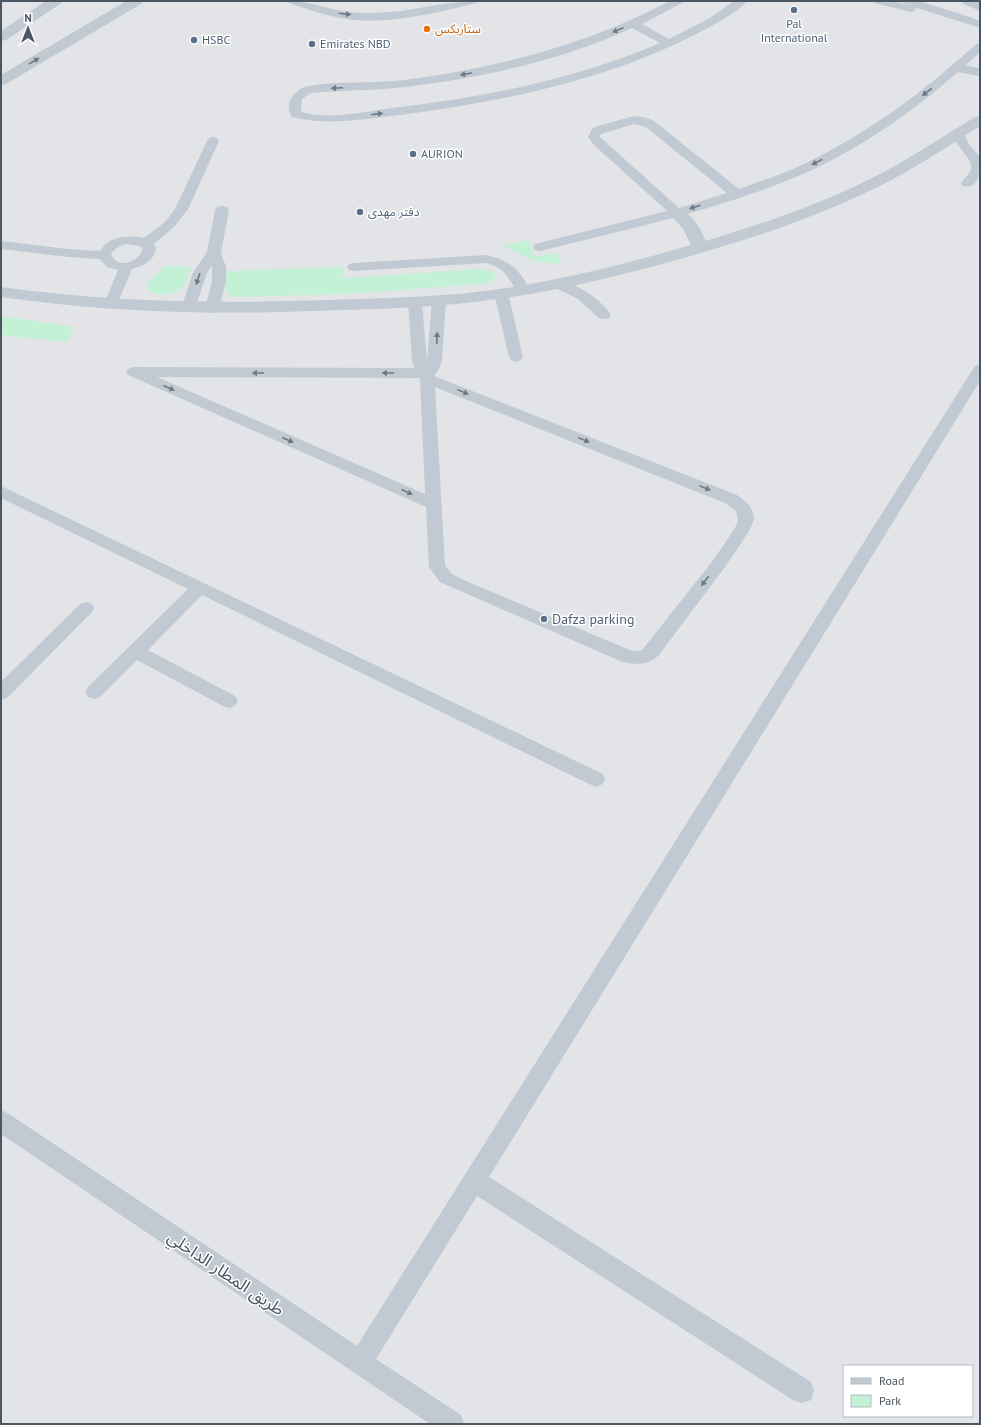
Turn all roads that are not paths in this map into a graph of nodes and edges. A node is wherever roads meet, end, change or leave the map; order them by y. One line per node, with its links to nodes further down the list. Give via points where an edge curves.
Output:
1 (55, 1): 19 (street)
2 (136, 1): 25 (street, one-way to 2)
3 (293, 1): 15 (lane)
4 (330, 1): 15 (lane)
5 (409, 1): 16 (lane)
6 (472, 1): 16 (lane)
7 (678, 1): 17 (lane)
8 (741, 1): 20 (lane, via 714,20)
9 (879, 1): 13 (lane)
10 (969, 1): 14 (street)
11 (975, 1): 12 (street)
12 (980, 1)
13 (909, 5): 18 (lane)
14 (980, 7)
15 (319, 9): 16 (lane, one-way to 16, via 352,15)
16 (391, 15)
17 (633, 24): 20 (lane); 23 (lane, one-way to 23, via 588,42)
18 (980, 25)
19 (1, 36)
20 (668, 43): 26 (lane, via 623,62 573,78)
21 (980, 46): 22 (lane)
22 (957, 68): 24 (street); 31 (lane, one-way to 31, via 866,136 807,167)
23 (483, 71): 26 (lane); 26 (lane, one-way to 26, via 426,80 308,90 295,98 294,110 303,117 315,118 437,107)
24 (980, 72)
25 (1, 81)
26 (500, 95)
27 (980, 120): 28 (street)
28 (959, 134): 30 (lane, via 963,146 978,165); 37 (street, via 892,174 840,199 782,222)
29 (213, 141): 34 (lane, via 176,217)
30 (967, 183)
31 (737, 194): 33 (lane, one-way to 33); 33 (lane, via 650,124 634,120 596,132 594,137 598,142)
32 (222, 210): 38 (lane)
33 (677, 213): 36 (lane); 37 (street, via 696,235)
34 (146, 244): 39 (lane, via 137,240 120,241 107,248); 40 (lane, via 150,248 148,257)
35 (1, 245): 39 (lane)
36 (540, 247)
37 (700, 248): 42 (street)
38 (214, 253): 49 (lane, one-way to 49, via 200,273); 50 (lane, via 219,261 220,273)
39 (104, 255): 40 (lane, via 111,264)
40 (127, 266): 48 (lane)
41 (354, 267): 43 (lane, via 486,259 509,267)
42 (558, 283): 43 (street); 51 (lane, via 596,305)
43 (523, 290): 45 (street)
44 (1, 292): 48 (street)
45 (501, 293): 46 (street); 52 (lane)
46 (438, 300): 47 (street); 54 (lane, one-way to 46, via 435,360)
47 (415, 302): 50 (street); 54 (lane, via 419,360)
48 (111, 304): 49 (street)
49 (188, 308): 50 (street)
50 (212, 309)
51 (604, 315)
52 (516, 358)
53 (980, 369): 65 (lane)
54 (427, 375): 56 (lane); 56 (lane, one-way to 56, via 133,372); 56 (lane, one-way to 56, via 731,499 743,508 746,521 721,560 652,651 645,657 636,658 446,578 437,566)
55 (1, 491): 57 (lane)
56 (433, 504)
57 (200, 587): 59 (lane); 63 (lane)
58 (86, 608): 61 (lane)
59 (135, 651): 60 (lane); 62 (lane)
60 (94, 692)
61 (1, 693)
62 (229, 701)
63 (596, 779)
64 (1, 1121): 66 (lane, طريق المطار الداخلي)
65 (474, 1181): 66 (lane); 67 (lane)
66 (360, 1362): 68 (lane, طريق المطار الداخلي)
67 (802, 1392)
68 (452, 1424)

